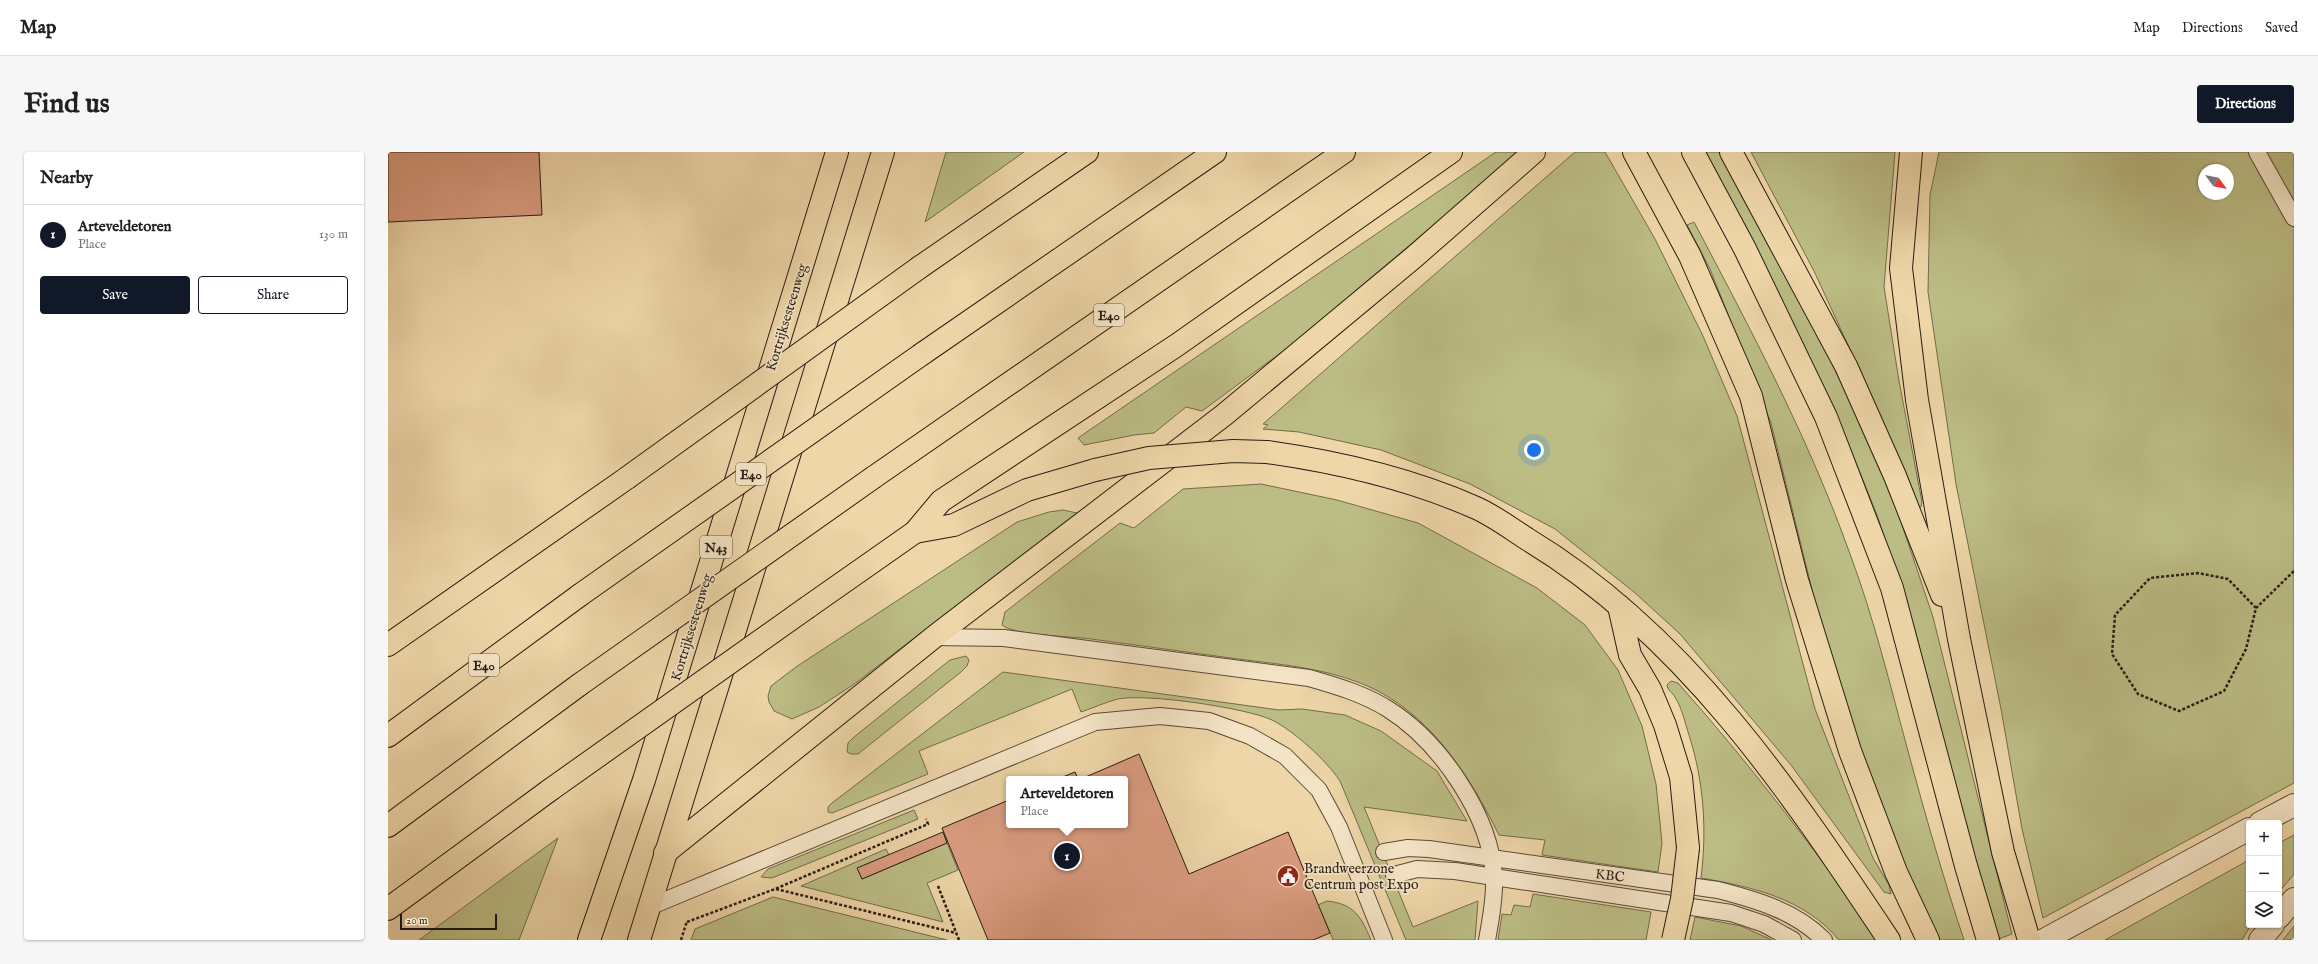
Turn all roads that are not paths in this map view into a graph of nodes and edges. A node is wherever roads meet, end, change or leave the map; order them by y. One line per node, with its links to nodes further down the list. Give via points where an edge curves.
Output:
1 (837, 152): 34 (main road, Kortrijksesteenweg / N43, via 644,780)
2 (882, 152): 25 (main road)
3 (1087, 152): 18 (main road, bridge, via 920,267 627,478)
4 (1216, 152): 19 (main road, E40, bridge, via 922,354 580,595)
5 (1344, 152): 22 (main road, E40, bridge, via 874,477 579,685)
6 (1451, 152): 14 (main road, via 1177,345 942,501)
7 (1534, 152): 16 (main road, via 1413,258 1224,415)
8 (1634, 152): 42 (main road, via 1690,256 1751,396 1797,580 1850,750 1896,872)
9 (1693, 152): 43 (main road, via 1745,249 1826,417 1892,588)
10 (1731, 152): 17 (main road, via 1846,366 1895,476)
11 (1911, 152): 17 (main road, via 1900,268 1917,400)
12 (2257, 152): 13 (lane)
13 (2294, 218)
14 (915, 532): 15 (main road, bridge, via 954,525 1027,490 1095,470 1149,458 1267,452 1320,459 1371,472 1476,508 1560,559); 31 (main road, bridge, via 550,790)
15 (1620, 606): 38 (main road, bridge, via 1630,655 1650,689 1665,725 1681,777 1688,848 1682,899); 41 (main road, via 1690,672 1743,734 1816,829)
16 (934, 638): 25 (main road); 26 (lane, via 1004,638 1309,678 1350,690 1394,714 1422,736 1454,774 1478,817)
17 (1959, 639): 44 (main road, via 2002,852)
18 (388, 645)
19 (388, 736)
20 (2294, 805): 21 (street)
21 (2266, 820)
22 (388, 826)
23 (2246, 831): 45 (street)
24 (1384, 852): 26 (lane, KBC, via 1408,848 1429,849)
25 (665, 853): 30 (main road)
26 (1492, 858): 28 (lane); 40 (lane, KBC, via 1718,890 1758,900 1789,914)
27 (1394, 875): 28 (lane, KBC, via 1417,869)
28 (1494, 877): 37 (lane); 39 (lane, KBC, via 1731,913 1764,924)
29 (2294, 899): 32 (street)
30 (649, 907): 35 (main road); 36 (lane, via 1095,722 1160,716 1209,721 1250,736 1285,756 1319,790 1339,827)
31 (388, 909)
32 (2282, 913)
33 (2270, 928): 46 (street)
34 (589, 940)
35 (639, 940)
36 (1384, 940)
37 (1487, 940)
38 (1673, 940)
39 (1793, 940)
40 (1824, 940)
41 (1890, 940)
42 (1928, 940)
43 (1988, 940)
44 (2029, 940)
45 (2044, 940)
46 (2260, 940)

